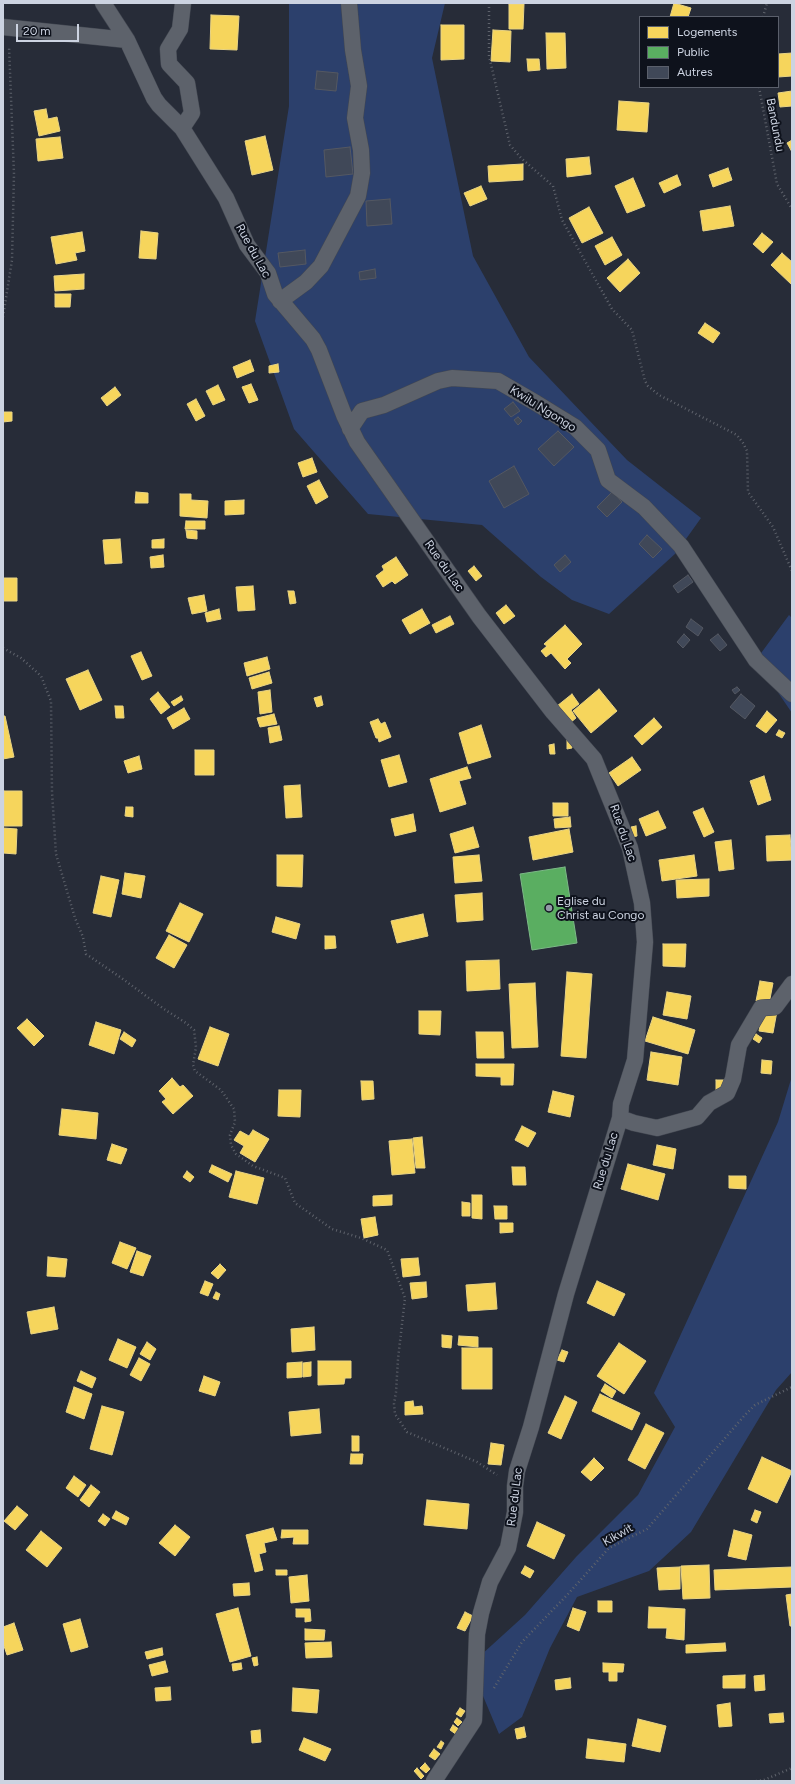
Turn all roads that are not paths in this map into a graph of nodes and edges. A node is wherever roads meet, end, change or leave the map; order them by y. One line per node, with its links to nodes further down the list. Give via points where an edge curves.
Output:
1 (103, 3): 5 (street, Rue du Lac)
2 (183, 3): 6 (street, via 180,29 168,49 169,64 187,83 192,113)
3 (348, 3): 7 (street, via 359,86 355,118 362,173 358,196 321,266 306,282)
4 (6, 27): 5 (street)
5 (127, 40): 6 (street, Rue du Lac, via 158,105)
6 (182, 128): 7 (street, Rue du Lac, via 226,198 247,245 265,268)
7 (280, 301): 8 (street, Rue du Lac, via 303,326 319,350)
8 (350, 429): 9 (street, Kwilu Ngongo, via 362,411 384,405 438,381 452,378 498,381 524,396 575,427 598,450 608,480 644,508 681,546 756,660); 11 (street, Rue du Lac, via 479,616 553,712 594,759 630,848 642,903 645,942 635,1060 621,1104)
9 (792, 694)
10 (792, 984): 11 (street, via 775,1007 761,1008 739,1046 733,1079 727,1093 710,1103 697,1117 657,1128)
11 (620, 1118): 12 (street, Rue du Lac, via 566,1294 517,1471 515,1512 508,1548 490,1582 480,1613 474,1720)
12 (434, 1781)

